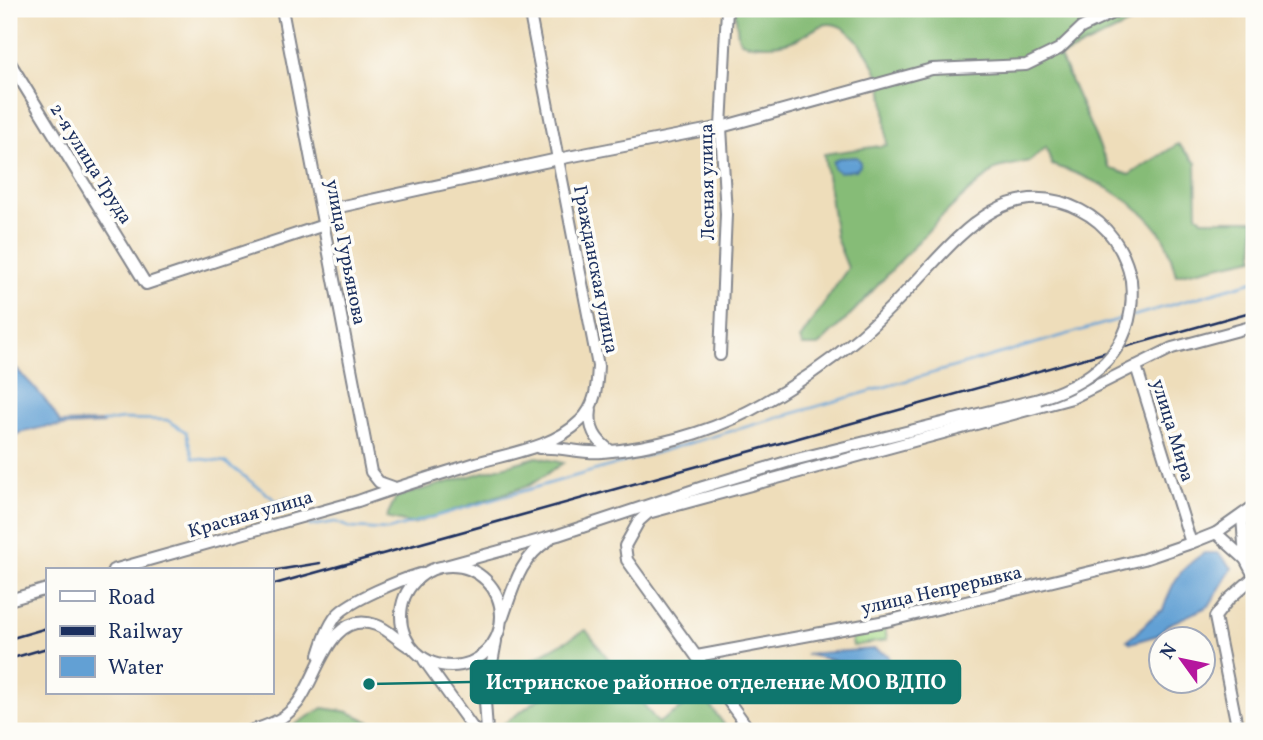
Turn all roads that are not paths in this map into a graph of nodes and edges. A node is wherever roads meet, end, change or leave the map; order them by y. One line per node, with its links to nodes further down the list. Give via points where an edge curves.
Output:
1 (282, 9): 8 (street, улица Гурьянова)
2 (529, 9): 7 (street, Гражданская улица)
3 (727, 9): 6 (street, Лесная улица)
4 (1128, 9): 6 (street, via 1081,27 1059,48 1026,65 932,69)
5 (9, 61): 9 (street, 2-я улица Труда, via 146,284)
6 (721, 127): 7 (street); 11 (street, Лесная улица, via 726,214)
7 (558, 159): 8 (street); 13 (street, Гражданская улица, via 598,366)
8 (321, 211): 9 (street, улица Гурьянова)
9 (324, 225): 16 (street, улица Гурьянова, via 371,472 379,482)
10 (1254, 326): 12 (street, улица Мира, via 1172,348)
11 (720, 355)
12 (1136, 366): 21 (street, улица Мира); 32 (street, via 1072,398 648,513 630,534 625,546 627,560)
13 (594, 398): 14 (street, Гражданская улица, via 583,419 561,437); 15 (street, via 590,425)
14 (522, 450): 15 (street); 16 (street, Гражданская улица)
15 (611, 451): 20 (street, bridge, via 642,448 699,431 770,398 860,336 961,232 1009,203 1055,201 1088,214 1120,247 1131,280 1128,326 1111,357 1055,394 793,460)
16 (396, 487): 24 (street, Красная улица)
17 (1254, 506): 18 (street)
18 (1242, 516): 19 (street); 22 (street)
19 (1216, 533): 21 (street); 22 (street)
20 (558, 535): 23 (street); 29 (street, via 523,564)
21 (1191, 543): 32 (street, улица Непрерывка, via 1144,559 891,620)
22 (1245, 559): 26 (street)
23 (445, 566): 25 (street); 29 (street, via 471,570 485,580 499,602)
24 (120, 568)
25 (429, 571): 31 (street, via 414,581 402,604 402,630); 34 (street, via 385,588 337,615)
26 (1254, 577): 39 (street, via 1215,617)
27 (46, 589): 28 (street)
28 (9, 600)
29 (501, 621): 30 (street)
30 (496, 637): 33 (street, via 487,651 464,665 438,665); 37 (street, via 485,701)
31 (412, 648): 33 (street); 34 (street, via 376,625 352,624 344,626)
32 (697, 656): 38 (street)
33 (422, 658): 36 (street)
34 (314, 671): 35 (street, via 297,705 275,723)
35 (250, 731)
36 (475, 731)
37 (486, 731)
38 (750, 731)
39 (1238, 731)

